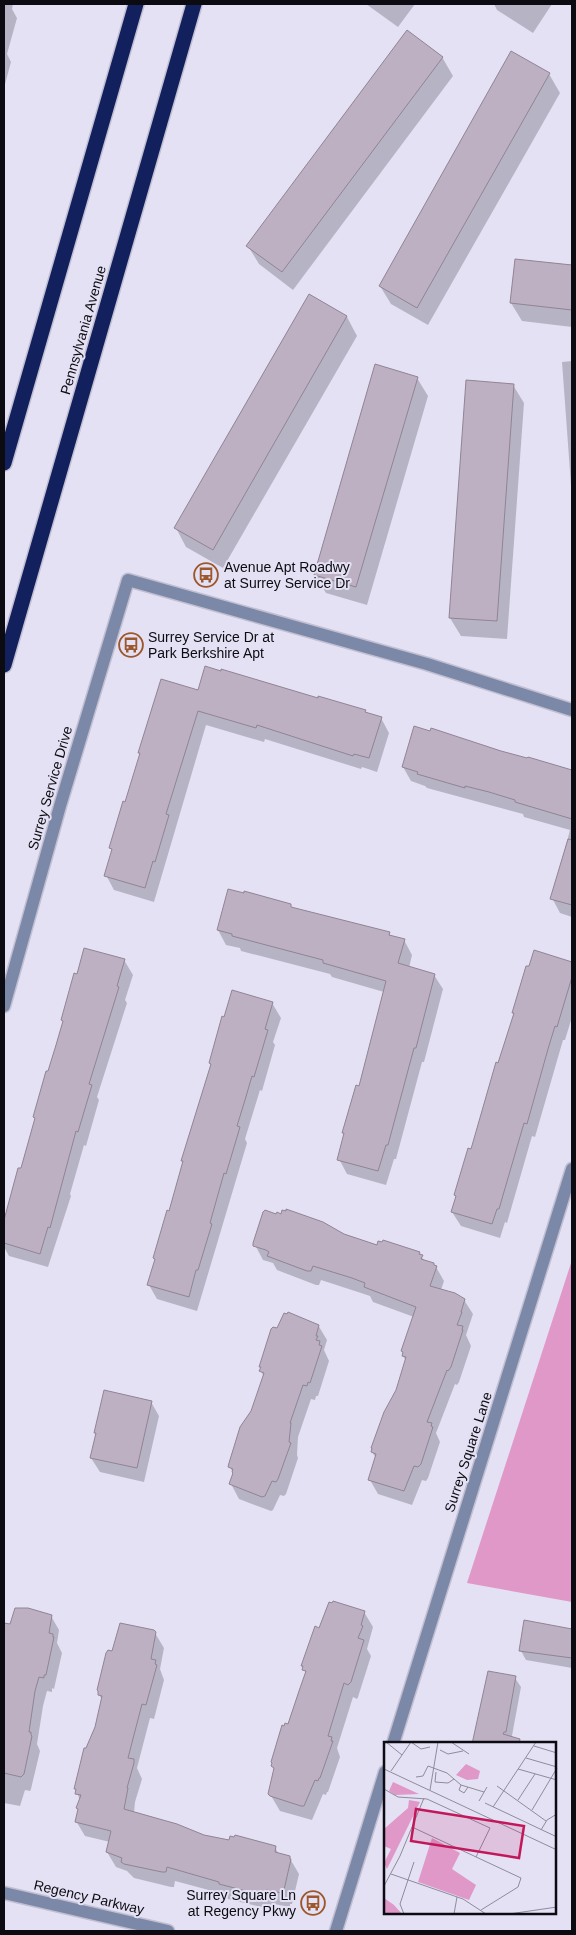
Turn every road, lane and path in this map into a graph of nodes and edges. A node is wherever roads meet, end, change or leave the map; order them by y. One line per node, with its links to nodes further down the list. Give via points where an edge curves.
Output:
1 (136, 4): 3 (highway)
2 (194, 4): 4 (highway, Pennsylvania Avenue)
3 (4, 463)
4 (4, 665)
5 (572, 710): 6 (street, Surrey Service Drive, via 427,664 128,580)
6 (4, 1006)
7 (572, 1169): 8 (street, Surrey Square Lane)
8 (394, 1742)
9 (384, 1775): 12 (street)
10 (4, 1893): 11 (street, Regency Parkway)
11 (168, 1931)
12 (336, 1931)

